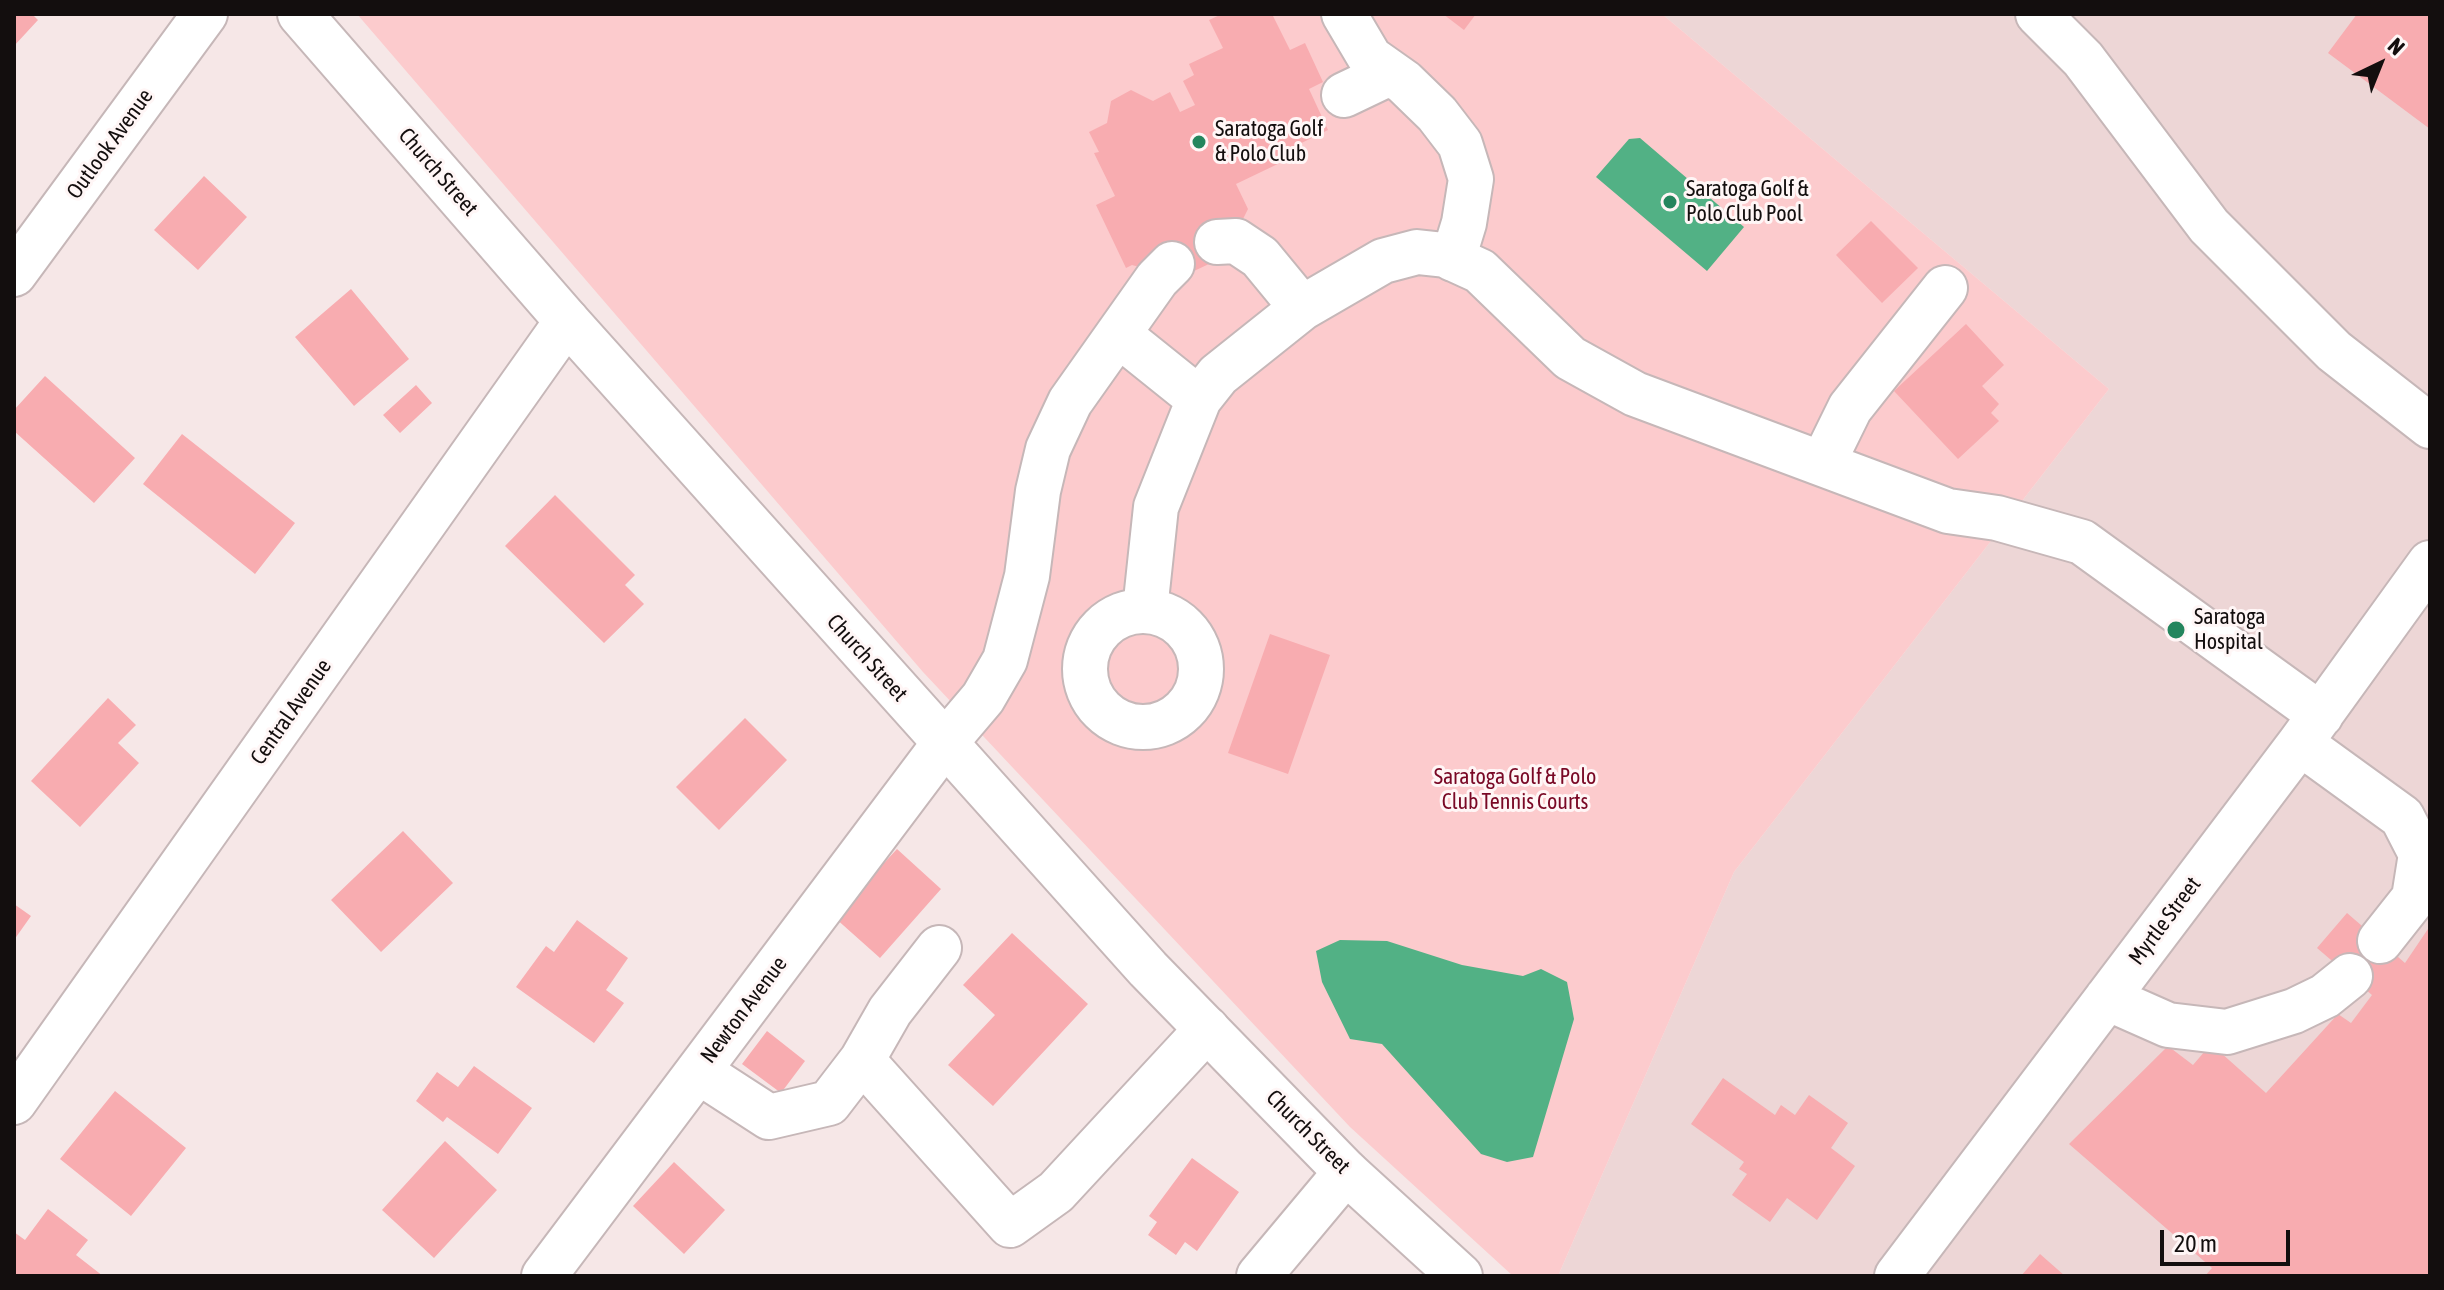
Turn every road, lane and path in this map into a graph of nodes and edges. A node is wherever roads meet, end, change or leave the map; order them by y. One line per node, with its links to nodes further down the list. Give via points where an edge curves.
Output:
1 (205, 14): 12 (street, Outlook Avenue)
2 (300, 14): 15 (street, Church Street)
3 (1344, 14): 7 (street, via 1370,58)
4 (2038, 14): 6 (street)
5 (2077, 14): 6 (street)
6 (2083, 59): 18 (street, via 2209,226 2334,351)
7 (1388, 74): 8 (street); 10 (street, via 1437,114 1460,144 1471,179)
8 (1344, 95)
9 (1217, 242): 14 (street, via 1236,241 1260,257)
10 (1453, 259): 14 (street, via 1417,252 1383,261); 19 (street, via 1489,278 1570,358 1622,387)
11 (1172, 264): 16 (street, Newton Avenue)
12 (14, 274)
13 (1945, 288): 19 (street, via 1850,408)
14 (1302, 308): 17 (street, via 1218,375)
15 (567, 321): 23 (street, Church Street); 31 (street, Central Avenue)
16 (1118, 334): 17 (street); 23 (street, Newton Avenue, via 1070,402 1048,449 1027,576 1005,660 983,698)
17 (1199, 399): 21 (street, via 1156,507)
18 (2430, 426)
19 (1823, 463): 22 (street, via 1948,511 1997,518 2082,542)
20 (2430, 563): 22 (street, Myrtle Street)
21 (1145, 610)
22 (2311, 729): 24 (street, via 2402,817 2421,854 2414,898); 27 (street, Myrtle Street)
23 (944, 744): 28 (street, Church Street); 30 (street, Newton Avenue)
24 (2380, 941)
25 (939, 948): 29 (street, via 890,1011)
26 (2350, 976): 27 (street, via 2294,1011 2227,1032 2168,1025)
27 (2107, 998): 36 (street, Myrtle Street)
28 (1207, 1029): 29 (street, via 1056,1192 1010,1225); 32 (street, Church Street)
29 (862, 1060): 30 (street, via 829,1103 769,1117)
30 (698, 1071): 33 (street, Newton Avenue)
31 (14, 1102)
32 (1346, 1172): 34 (street); 35 (street, Church Street)
33 (544, 1276)
34 (1259, 1276)
35 (1460, 1276)
36 (1897, 1276)

